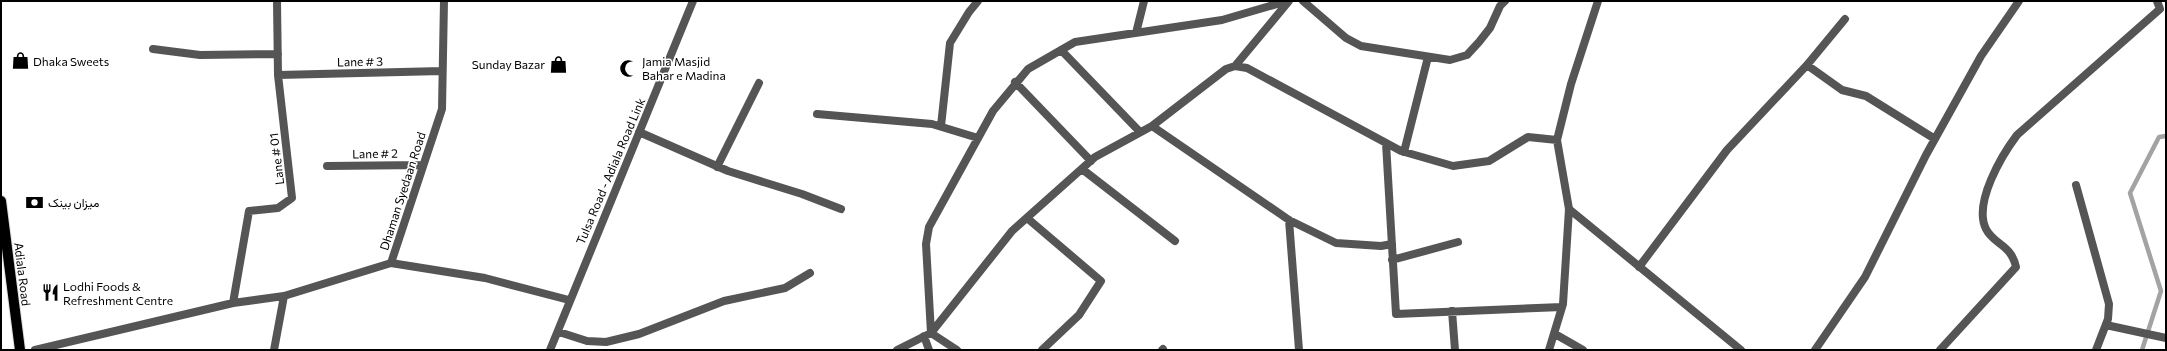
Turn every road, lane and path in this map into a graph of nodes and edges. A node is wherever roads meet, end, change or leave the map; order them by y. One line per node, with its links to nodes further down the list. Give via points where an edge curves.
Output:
1 (277, 1): 16 (street, Lane # 01)
2 (444, 1): 20 (street, Dhaman Syedaan Road)
3 (694, 1): 27 (street, Tulsa Road - Adiala Road Link)
4 (978, 1): 25 (street, via 950,43)
5 (1144, 1): 13 (street)
6 (1288, 1): 13 (street, via 1222,20); 19 (street)
7 (1303, 1): 17 (street, via 1346,38 1361,46)
8 (1504, 1): 17 (street, via 1490,28 1467,55 1450,60)
9 (1598, 1): 31 (street, via 1571,84)
10 (2019, 1): 30 (street, via 1981,56)
11 (2157, 1): 76 (street, via 2160,9 2017,135 2006,150 1989,182 1984,220 1987,230 2014,256 2016,267)
12 (1845, 19): 18 (street)
13 (1136, 33): 15 (street, via 1075,42)
14 (153, 49): 16 (street, via 200,55)
15 (1061, 50): 22 (street, via 1028,69); 28 (street)
16 (278, 54): 21 (street, Lane # 01)
17 (1428, 57): 33 (street)
18 (1807, 65): 30 (street, via 1842,90 1866,96); 50 (street, via 1727,150)
19 (1235, 66): 26 (street, via 1226,69); 32 (street, via 1247,68)
20 (442, 71): 21 (street, Lane # 3); 35 (street, Dhaman Syedaan Road, via 442,109)
21 (278, 75): 54 (street, Lane # 01, via 292,198 278,208 249,211)
22 (1016, 82): 29 (street, via 993,111); 34 (street)
23 (759, 83): 37 (street)
24 (817, 114): 25 (street)
25 (941, 126): 29 (street)
26 (1152, 126): 28 (street); 44 (street)
27 (639, 132): 37 (street); 53 (street, Tulsa Road - Adiala Road Link)
28 (1140, 132): 34 (street)
29 (978, 138): 60 (street, via 929,227 926,244)
30 (1935, 139): 75 (street, via 1865,277)
31 (1557, 140): 33 (street, via 1528,137 1489,161 1453,166); 42 (street)
32 (1386, 143): 33 (street); 47 (street)
33 (1404, 152)
34 (1091, 161): 38 (street)
35 (423, 165): 36 (street, Lane # 2); 49 (street, Dhaman Syedaan Road)
36 (327, 166)
37 (717, 167): 41 (street)
38 (1082, 169): 43 (street); 45 (street)
39 (2076, 185): 57 (street, via 2109,304)
40 (1, 202): 62 (main road, Adiala Road)
41 (841, 209)
42 (1569, 209): 50 (street); 55 (street)
43 (1027, 218): 60 (street, via 1012,231); 69 (street, via 1101,281 1079,315)
44 (1289, 220): 47 (street, via 1336,243 1381,246); 70 (street)
45 (1175, 241)
46 (1458, 242): 48 (street)
47 (1392, 244): 48 (street)
48 (1392, 260): 56 (street, via 1396,314)
49 (391, 263): 52 (street, Dhaman Syedaan Road); 53 (street, via 485,278)
50 (1639, 267): 74 (street)
51 (810, 273): 58 (street, via 785,288 724,301 639,334 606,342 587,341)
52 (284, 296): 54 (street, Dhaman Syedaan Road); 64 (street)
53 (569, 300): 58 (street, Tulsa Road - Adiala Road Link)
54 (233, 303): 63 (street, Dhaman Syedaan Road)
55 (1562, 307): 56 (street); 59 (street)
56 (1452, 311): 71 (street)
57 (2106, 325): 61 (street); 77 (street)
58 (559, 332): 65 (street, Tulsa Road - Adiala Road Link)
59 (1555, 334): 72 (street); 73 (street)
60 (928, 335): 66 (street); 67 (street); 68 (street)
61 (2166, 338)
62 (20, 350)
63 (35, 350)
64 (274, 350)
65 (550, 350)
66 (897, 350)
67 (929, 350)
68 (957, 350)
69 (1042, 350)
70 (1299, 350)
71 (1456, 350)
72 (1549, 350)
73 (1583, 350)
74 (1741, 350)
75 (1815, 350)
76 (1940, 350)
77 (2096, 350)

